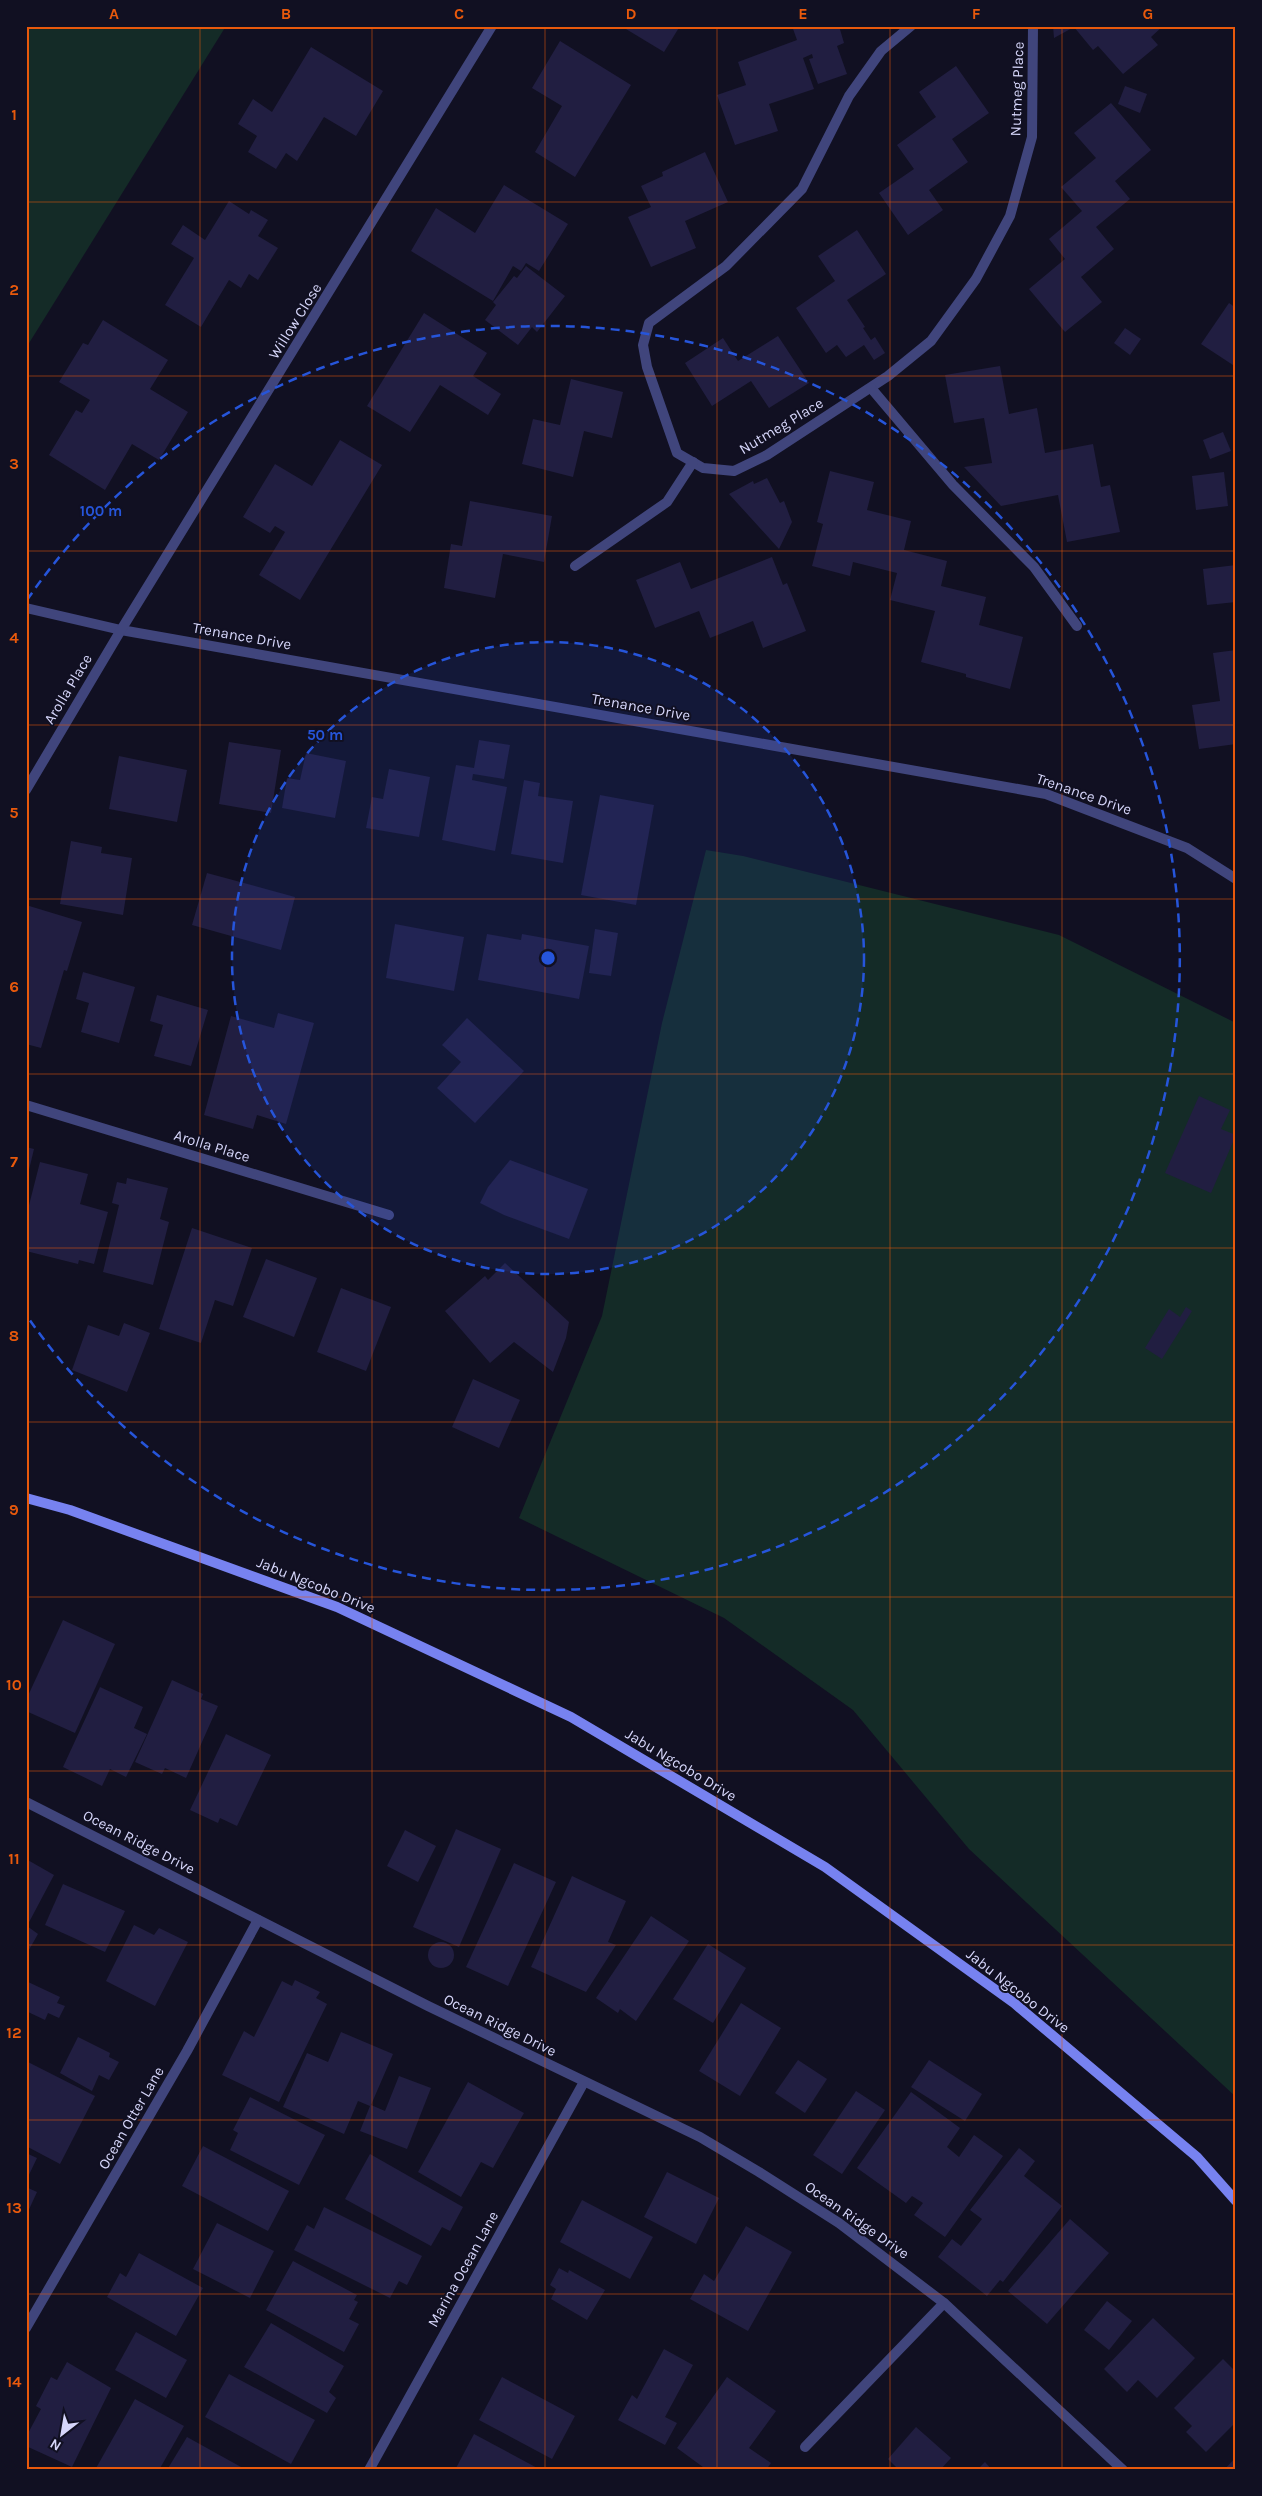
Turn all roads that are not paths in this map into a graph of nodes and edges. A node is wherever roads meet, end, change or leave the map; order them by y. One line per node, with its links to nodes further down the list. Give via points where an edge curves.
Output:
1 (492, 26): 9 (street, Willow Close)
2 (911, 26): 5 (street, Nutmeg Place, via 881,51 849,96 802,189 726,266 649,323 643,345 646,367 677,453)
3 (1033, 26): 4 (street, Nutmeg Place, via 1032,137 1010,216 976,280 931,341)
4 (871, 388): 5 (street, Nutmeg Place, via 767,455 734,471 703,468); 8 (street, via 953,485 1034,567)
5 (693, 462): 6 (street, via 666,502)
6 (575, 566)
7 (26, 608): 9 (street, Trenance Drive)
8 (1077, 626)
9 (121, 630): 10 (street, Arolla Place); 11 (street, Trenance Drive, via 1046,794 1187,848)
10 (26, 790)
11 (1236, 879)
12 (26, 1105): 13 (street, Arolla Place)
13 (390, 1215)
14 (26, 1498): 18 (main road, Jabu Ngcobo Drive, via 70,1510 337,1607 570,1717 825,1867 1014,2003 1198,2157)
15 (26, 1802): 16 (street, Ocean Ridge Drive)
16 (258, 1920): 17 (street, Ocean Ridge Drive); 20 (street, Ocean Otter Lane, via 187,2051)
17 (584, 2082): 19 (street, Ocean Ridge Drive, via 700,2137 758,2172 839,2223); 22 (street, Marina Ocean Lane)
18 (1236, 2201)
19 (944, 2303): 21 (street); 23 (street, Ocean Ridge Drive)
20 (26, 2328)
21 (805, 2446)
22 (369, 2470)
23 (1123, 2470)

